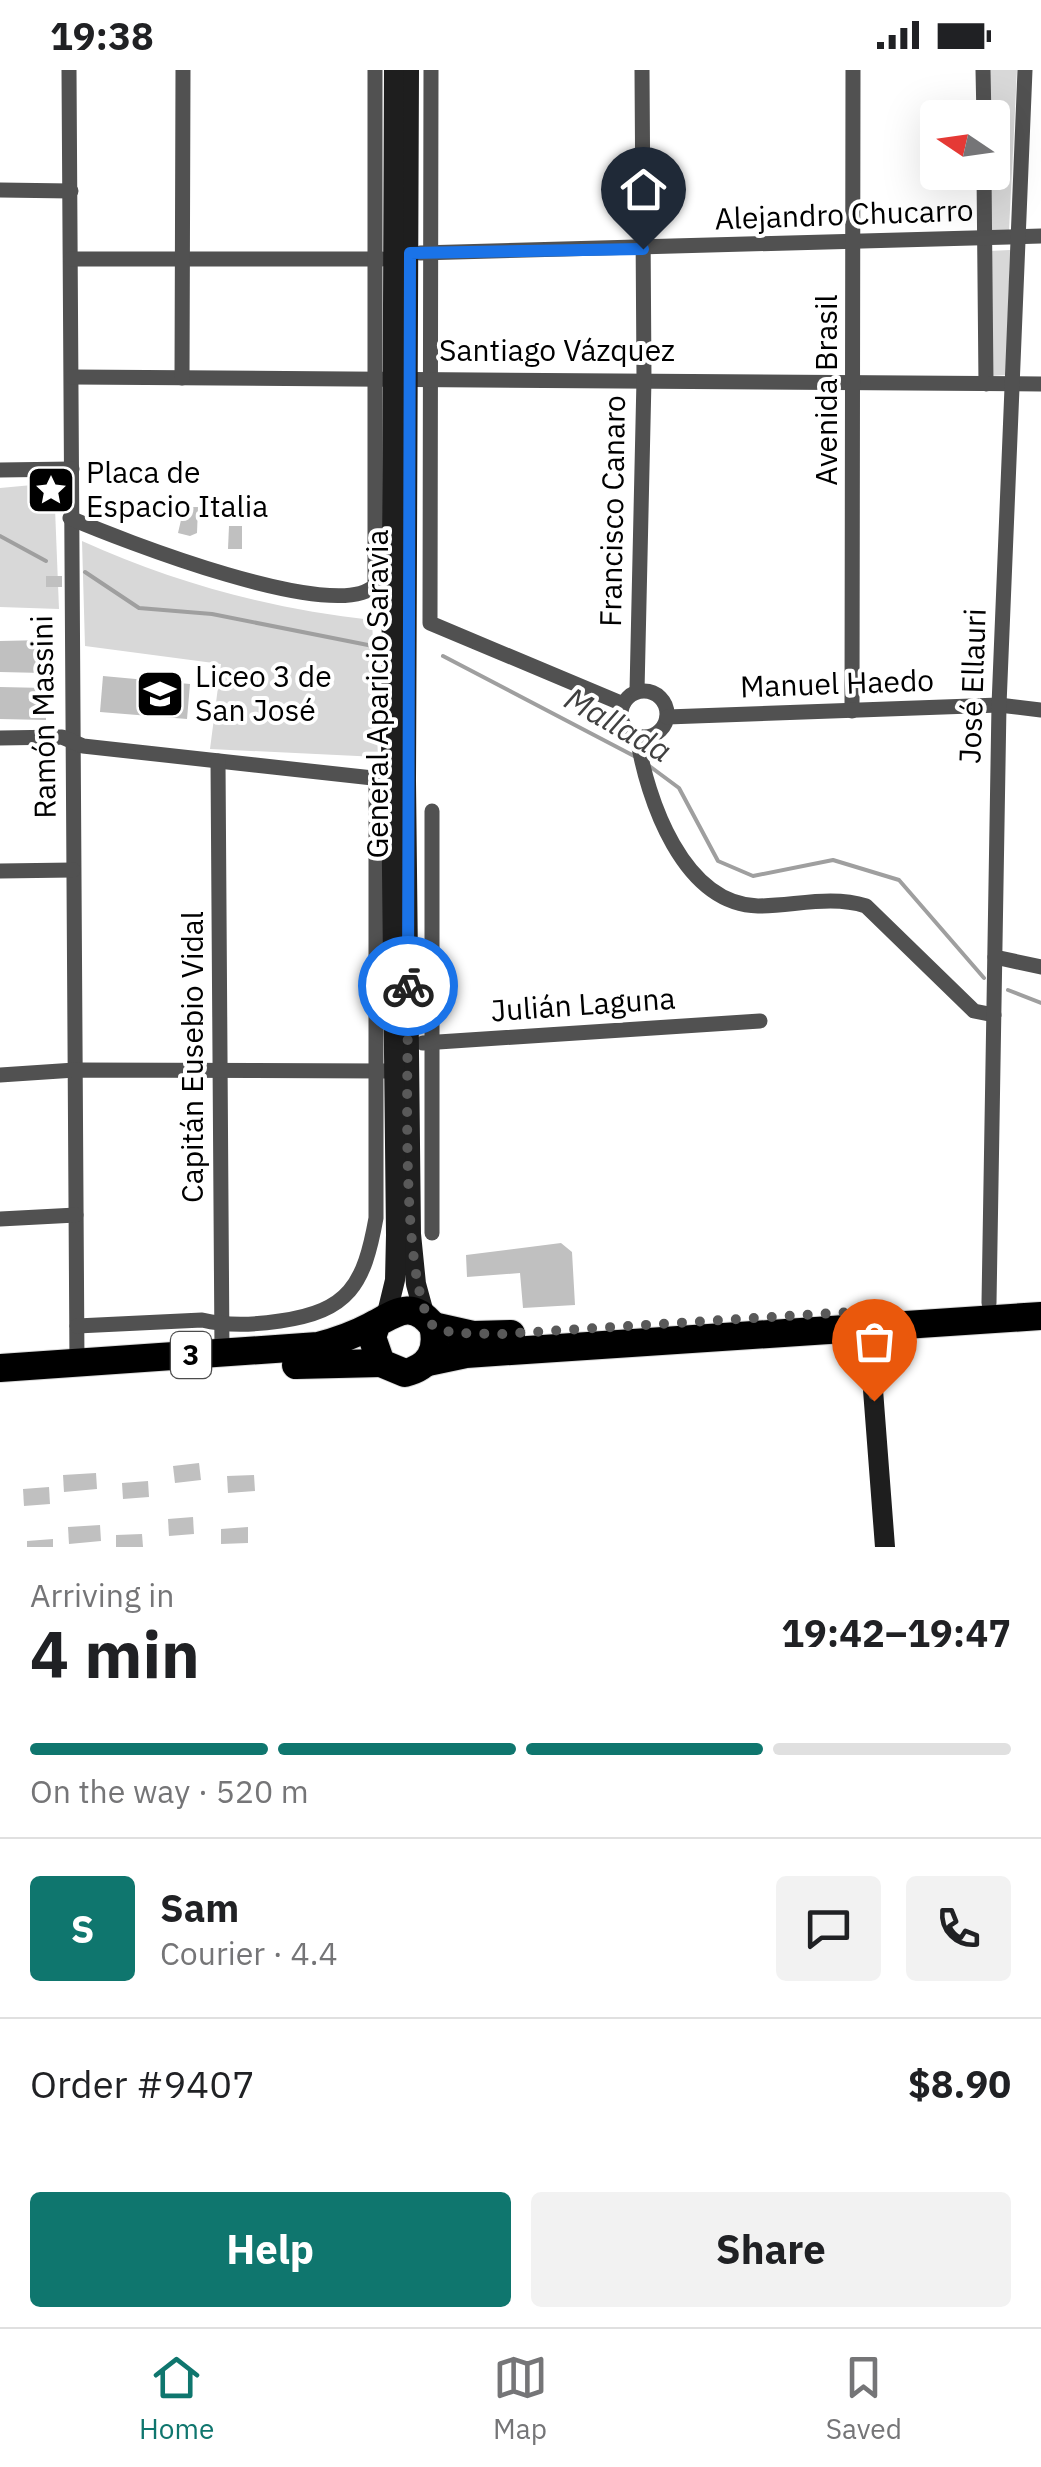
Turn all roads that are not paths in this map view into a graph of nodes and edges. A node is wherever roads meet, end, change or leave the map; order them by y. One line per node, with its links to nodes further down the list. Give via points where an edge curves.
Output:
1 (69, 70): 13 (street, Ramón Massini)
2 (183, 70): 21 (street)
3 (375, 70): 20 (street, General Aparicio Saravia)
4 (394, 70): 20 (main road, General Aparicio Saravia)
5 (409, 70): 20 (main road, General Aparicio Saravia)
6 (431, 70): 20 (street, General Aparicio Saravia)
7 (642, 70): 19 (street, Francisco Canaro)
8 (853, 70): 18 (street, Avenida Brasil)
9 (983, 70): 11 (street)
10 (1025, 70): 16 (street, José Ellauri)
11 (984, 100)
12 (0, 190): 13 (street)
13 (70, 190): 22 (street, Ramón Massini)
14 (984, 190): 17 (street)
15 (1041, 236): 16 (street, Alejandro Chucarro)
16 (1016, 237): 17 (street, Alejandro Chucarro); 29 (street, José Ellauri)
17 (985, 238): 18 (street, Alejandro Chucarro); 28 (street)
18 (854, 244): 19 (street, Alejandro Chucarro); 27 (street, Avenida Brasil)
19 (643, 249): 20 (street, Alejandro Chucarro); 26 (street, Francisco Canaro)
20 (402, 256): 21 (street, Alejandro Chucarro); 24 (main road, General Aparicio Saravia); 24 (street, General Aparicio Saravia)
21 (182, 258): 22 (street, Alejandro Chucarro); 25 (street)
22 (71, 259): 23 (street, Ramón Massini)
23 (73, 377): 25 (street, Santiago Vázquez); 31 (street, Ramón Massini)
24 (402, 377): 25 (street, Santiago Vázquez); 26 (street, Santiago Vázquez); 33 (street, General Aparicio Saravia, via 374,584 360,595 298,592 176,559); 37 (street, General Aparicio Saravia, via 430,623); 47 (main road, General Aparicio Saravia)
25 (182, 378)
26 (644, 379): 27 (street, Santiago Vázquez); 34 (street, Francisco Canaro)
27 (855, 382): 28 (street, Santiago Vázquez); 39 (street, Avenida Brasil)
28 (986, 384): 29 (street, Santiago Vázquez)
29 (1012, 384): 30 (street, Santiago Vázquez); 38 (street, José Ellauri)
30 (1041, 384)
31 (72, 469): 32 (street); 33 (street, Ramón Massini)
32 (0, 470)
33 (70, 518): 44 (street, Ramón Massini)
34 (636, 654): 35 (street, Francisco Canaro); 36 (street)
35 (637, 691): 36 (street); 37 (street)
36 (662, 698): 41 (street); 42 (street)
37 (622, 704): 45 (street, via 622,724)
38 (999, 706): 39 (street, Manuel Haedo); 40 (street, Manuel Haedo); 51 (street, José Ellauri)
39 (852, 710): 42 (street, Manuel Haedo)
40 (1041, 710)
41 (667, 717): 42 (street, Manuel Haedo); 45 (street, via 662,729)
42 (695, 717)
43 (0, 738): 44 (street)
44 (72, 741): 46 (street); 49 (street, Ramón Massini)
45 (642, 741): 53 (street, via 651,802 708,891 724,902 757,906 848,900 866,906 974,1010)
46 (218, 761): 47 (street); 59 (street, Capitán Eusebio Vidal)
47 (391, 780): 56 (main road, General Aparicio Saravia); 58 (main road, General Aparicio Saravia)
48 (432, 812): 55 (street, General Aparicio Saravia)
49 (73, 870): 50 (street); 57 (street, Ramón Massini)
50 (0, 871)
51 (995, 957): 52 (street); 53 (street, José Ellauri)
52 (1041, 968)
53 (994, 1016): 65 (street, José Ellauri)
54 (760, 1022): 55 (street, Julián Laguna)
55 (431, 1042): 56 (street, Julián Laguna); 63 (street, General Aparicio Saravia)
56 (409, 1044): 58 (main road, General Aparicio Saravia)
57 (75, 1070): 59 (street); 60 (street); 61 (street, Ramón Massini)
58 (392, 1070): 59 (street); 67 (main road, General Aparicio Saravia, via 395,1280); 69 (main road, General Aparicio Saravia, via 412,1253); 71 (street, General Aparicio Saravia, via 376,1218 356,1285 343,1301 314,1316)
59 (221, 1071): 71 (street, Capitán Eusebio Vidal)
60 (0, 1075)
61 (76, 1215): 62 (street); 70 (street, Ramón Massini)
62 (0, 1219)
63 (432, 1233)
64 (1041, 1300): 65 (highway, 3)
65 (989, 1303): 68 (highway, 3)
66 (1041, 1316): 68 (highway, 3)
67 (382, 1318): 69 (highway, 3, via 400,1309); 71 (highway, 3, via 318,1346); 73 (highway, via 374,1351)
68 (868, 1320): 69 (highway, 3, via 501,1334 453,1333); 72 (highway, 3); 77 (main road)
69 (429, 1322): 72 (highway, via 434,1351)
70 (77, 1326): 71 (street, General Aparicio Saravia, via 202,1320); 74 (street, Ramón Massini)
71 (221, 1339): 74 (highway, 3)
72 (428, 1362): 73 (highway, 3, via 405,1373)
73 (381, 1363): 76 (highway, 3)
74 (77, 1364): 75 (highway, 3)
75 (0, 1368)
76 (0, 1386)
77 (885, 1547)

